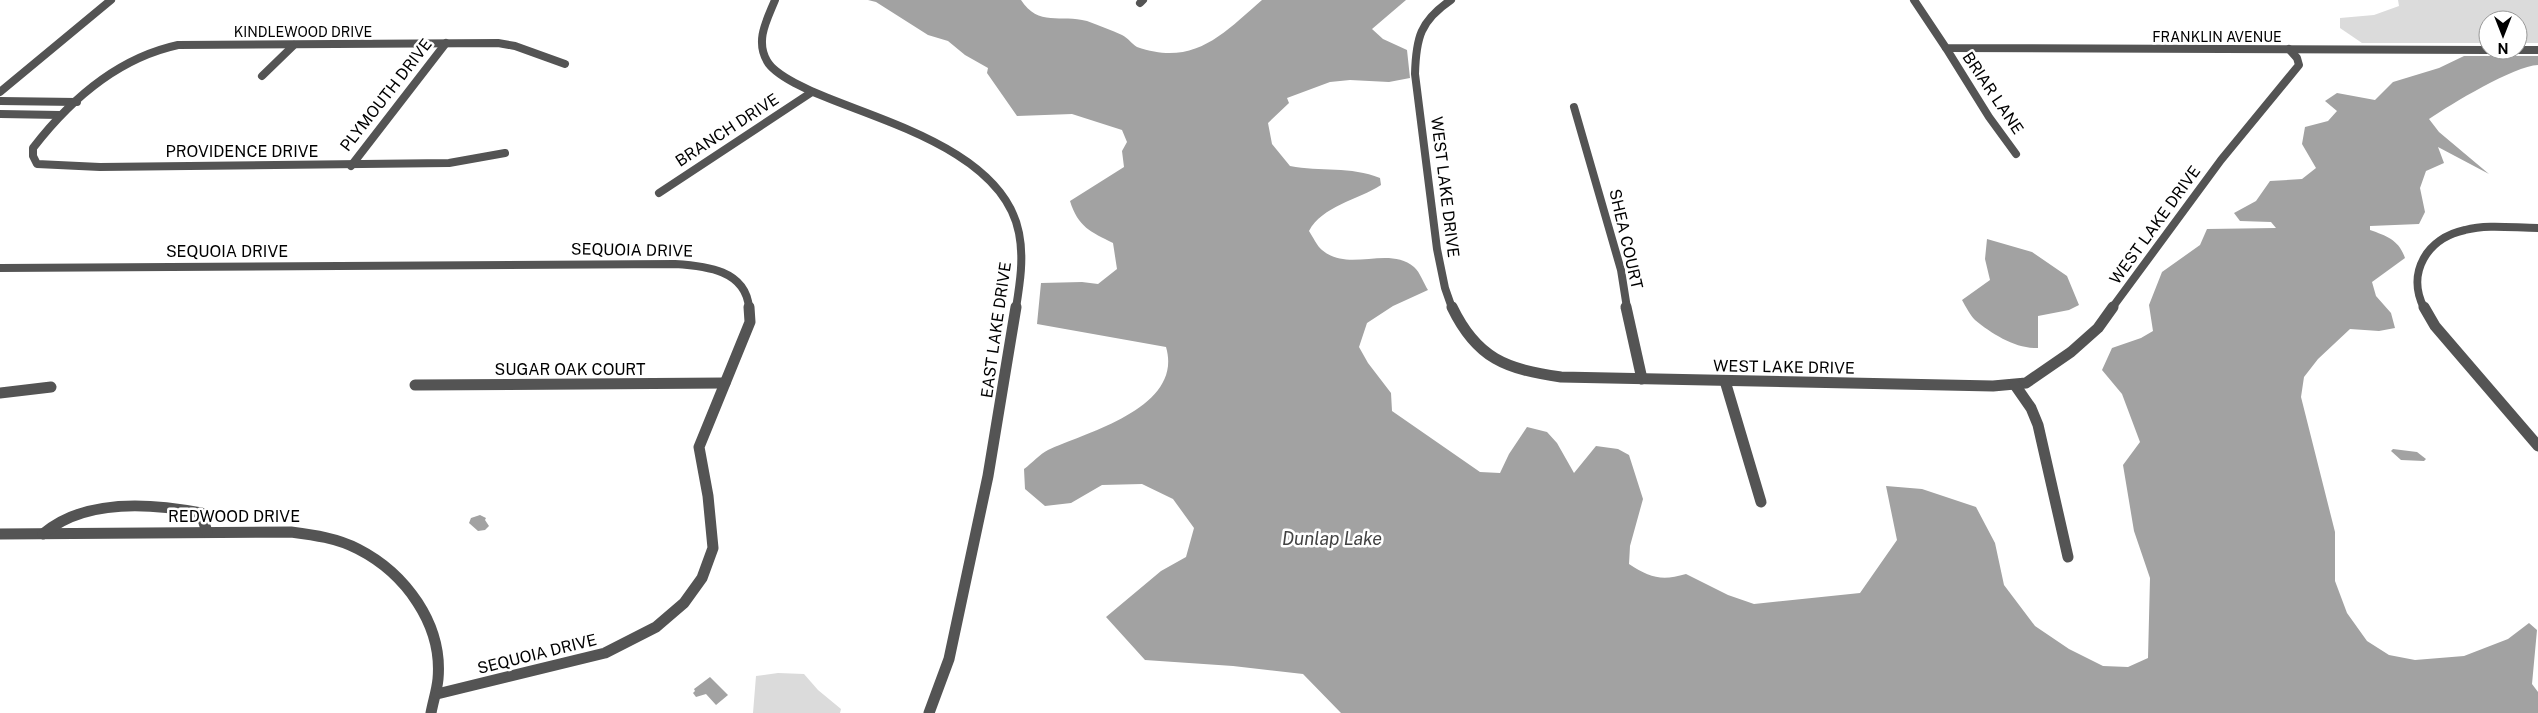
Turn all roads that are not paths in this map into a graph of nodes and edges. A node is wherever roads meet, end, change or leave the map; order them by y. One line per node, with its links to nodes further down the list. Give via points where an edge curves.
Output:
1 (111, 0): 12 (street)
2 (775, 0): 13 (street, EAST LAKE DRIVE, via 762,31 767,62)
3 (1451, 0): 25 (street, WEST LAKE DRIVE, via 1433,13 1418,34 1416,74 1439,261 1448,298 1458,318 1477,345 1493,356 1528,371 1561,377)
4 (1914, 0): 7 (street, BRIAR LANE)
5 (446, 43): 6 (street, KINDLEWOOD DRIVE); 10 (street, KINDLEWOOD DRIVE, via 515,46); 21 (street, PLYMOUTH DRIVE)
6 (294, 45): 11 (street); 15 (street, KINDLEWOOD DRIVE, via 190,44 151,52 120,67)
7 (1946, 48): 8 (street, FRANKLIN AVENUE); 20 (street, BRIAR LANE)
8 (2289, 49): 9 (street, FRANKLIN AVENUE); 28 (street, WEST LAKE DRIVE, via 2298,58 2299,66 2221,160 2098,328 2040,374 2026,383)
9 (2478, 50)
10 (565, 64)
11 (262, 76)
12 (0, 92)
13 (812, 92): 22 (street, BRANCH DRIVE); 40 (street, EAST LAKE DRIVE, via 914,133 969,162 1001,193 1019,233 1022,273 988,476 949,658)
14 (0, 101): 15 (street)
15 (77, 102): 18 (street, KINDLEWOOD DRIVE)
16 (1574, 107): 25 (street, SHEA COURT, via 1621,270 1630,332)
17 (0, 114): 18 (street)
18 (60, 115): 21 (street, PROVIDENCE DRIVE, via 33,148 37,164 100,167)
19 (505, 153): 21 (street, PROVIDENCE DRIVE, via 449,163)
20 (2016, 154)
21 (351, 166)
22 (659, 193)
23 (2538, 228): 32 (street, via 2480,228 2450,235 2428,253 2416,282 2435,326)
24 (0, 268): 27 (street, SEQUOIA DRIVE, via 702,266 734,277 751,304 750,322)
25 (1642, 379): 26 (street, WEST LAKE DRIVE)
26 (1725, 381): 28 (street, WEST LAKE DRIVE); 33 (street)
27 (724, 383): 29 (street, SUGAR OAK COURT); 38 (street, SEQUOIA DRIVE, via 699,447 708,496 712,548 702,578 684,603 656,627 605,653)
28 (2015, 384): 37 (street, via 2038,424)
29 (415, 385)
30 (51, 387): 31 (street)
31 (0, 394)
32 (2538, 446)
33 (1761, 502)
34 (207, 532): 36 (street, REDWOOD DRIVE); 36 (street, via 200,513 182,508 93,509 64,518); 38 (street, REDWOOD DRIVE, via 311,533 353,545 379,560 402,579 423,611 436,649)
35 (0, 534): 36 (street, REDWOOD DRIVE)
36 (43, 534)
37 (2068, 557)
38 (437, 694): 39 (street, REDWOOD DRIVE)
39 (431, 713)
40 (929, 713)

